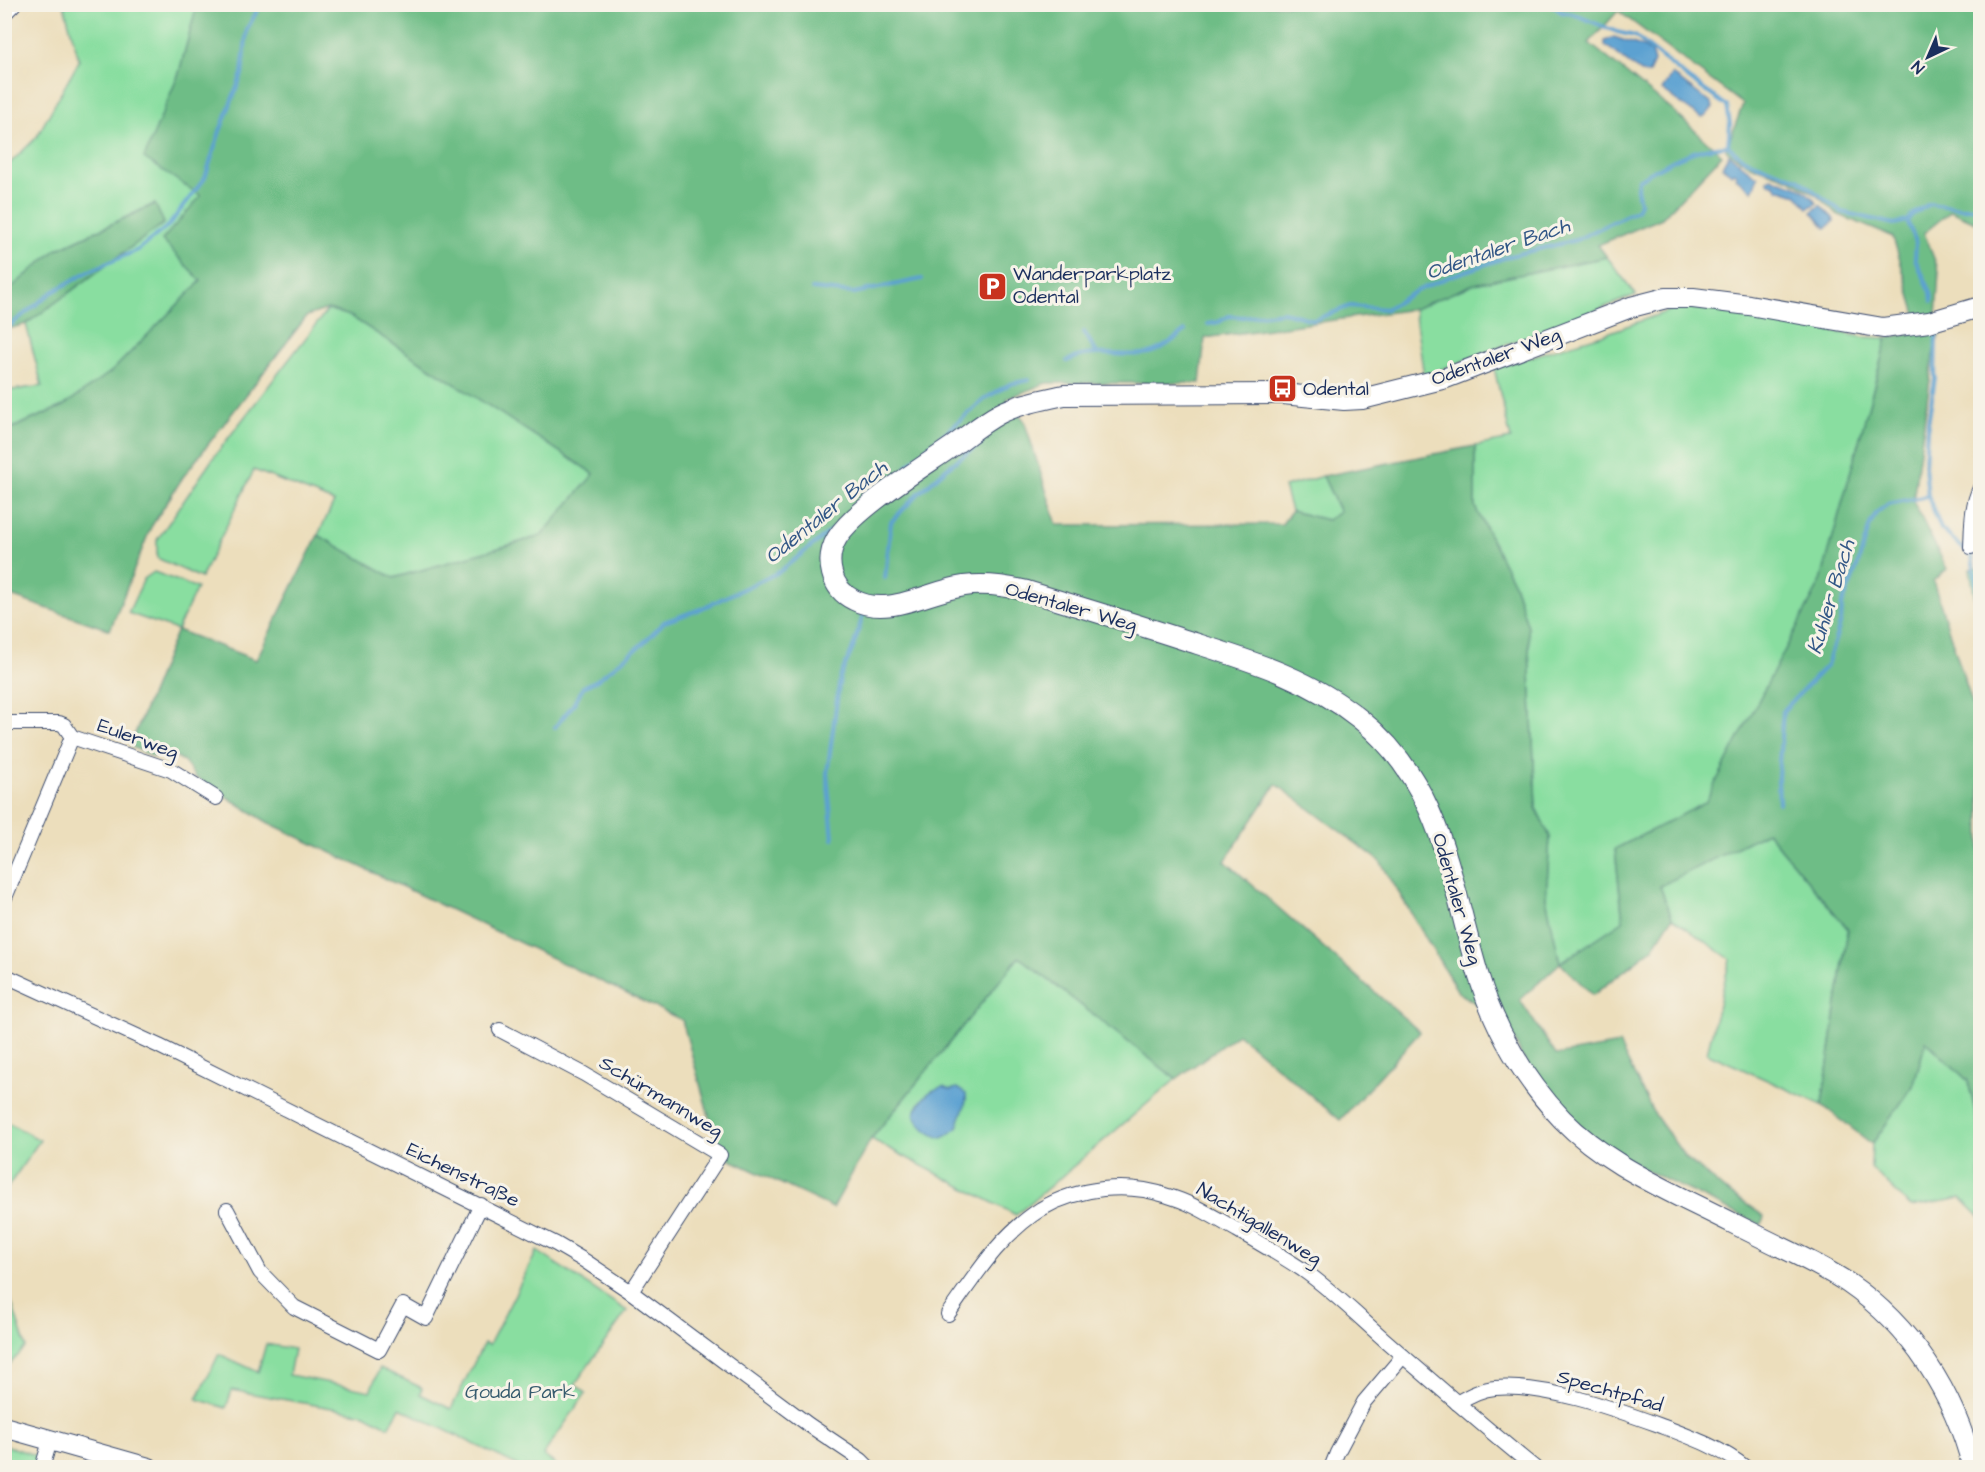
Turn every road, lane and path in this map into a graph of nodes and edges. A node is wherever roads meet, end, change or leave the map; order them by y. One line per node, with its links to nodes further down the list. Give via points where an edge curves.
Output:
1 (14, 4): 2 (street)
2 (4, 14)
3 (1980, 307): 26 (main road, Odentaler Weg, via 1929,322 1883,328 1749,304 1666,298 1631,307 1446,378 1362,399 1283,394 1064,395 999,414 897,485 842,532 833,547 830,566 842,593 857,602 879,607 962,587 998,586 1027,591 1267,667 1314,687 1363,721 1402,763 1435,820 1487,999 1514,1055 1544,1098 1580,1136 1617,1164 1823,1268 1874,1304 1910,1340 1935,1374 1956,1414)
4 (1980, 488): 5 (street, via 1972,513)
5 (1971, 547)
6 (4, 723): 7 (street, via 59,723)
7 (72, 736): 8 (street, Eulerweg, via 171,770); 9 (street, Eulerweg)
8 (216, 798)
9 (4, 900)
10 (4, 975): 12 (street, Eichenstraße, via 159,1046)
11 (500, 1030): 14 (street, Schürmannweg, via 584,1074 720,1155)
12 (481, 1205): 13 (street, via 426,1318 403,1305 379,1350 294,1306 260,1272); 14 (street, Eichenstraße, via 556,1244)
13 (227, 1210)
14 (631, 1292): 22 (street, Eichenstraße)
15 (948, 1314): 16 (street, Nachtigallenweg, via 992,1252 1042,1208 1067,1197 1128,1188 1185,1202 1278,1254 1330,1292)
16 (1403, 1356): 17 (street, Nachtigallenweg); 23 (street, via 1364,1402)
17 (1457, 1403): 24 (street, Nachtigallenweg); 25 (street, Spechtpfad, via 1493,1388 1540,1391 1615,1409 1686,1435)
18 (4, 1427): 19 (main road)
19 (50, 1441): 20 (street); 21 (main road)
20 (42, 1467)
21 (149, 1467)
22 (869, 1467)
23 (1331, 1467)
24 (1535, 1467)
25 (1746, 1467)
26 (1973, 1467)

